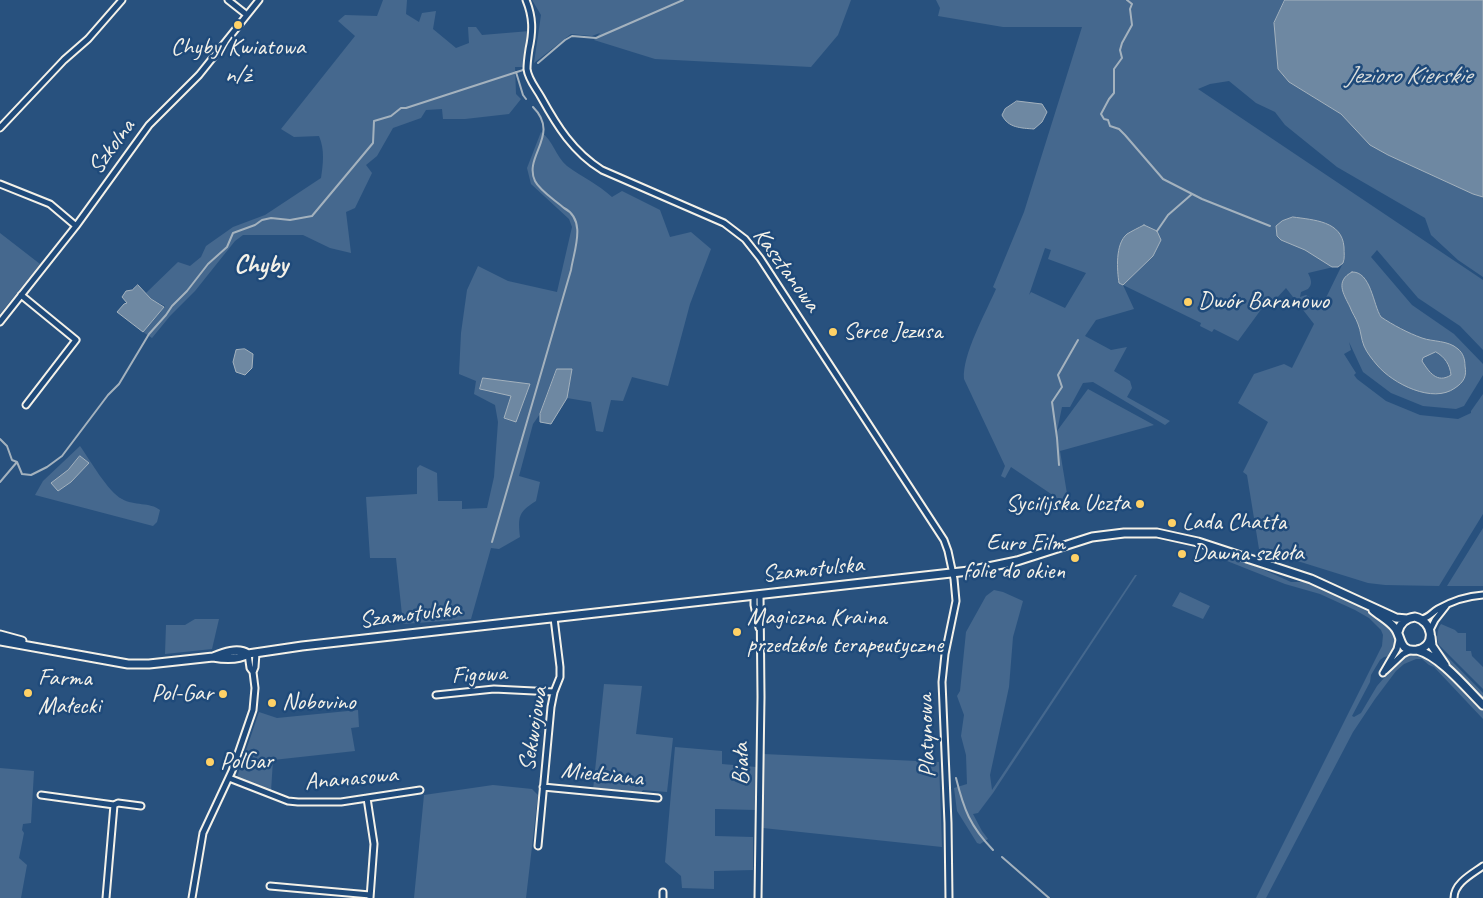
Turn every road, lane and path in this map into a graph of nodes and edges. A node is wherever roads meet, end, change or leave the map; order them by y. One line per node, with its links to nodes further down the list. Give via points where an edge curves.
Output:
1 (122, 0): 6 (street)
2 (228, 0): 5 (street)
3 (259, 0): 5 (street, Szkolna)
4 (526, 0): 12 (street, Kasztanowa, via 532,29 528,73 566,138 602,170 724,223 752,247 939,531 948,551)
5 (247, 15): 8 (street, Szkolna, via 199,75 149,125)
6 (0, 128)
7 (0, 184): 8 (street, via 50,204)
8 (76, 226): 9 (street, Szkolna)
9 (21, 295): 10 (street, Szkolna); 11 (street, via 76,340)
10 (0, 322)
11 (26, 404)
12 (952, 573): 13 (street, Szamotulska); 15 (street, Szamotulska, via 1018,561 1092,537 1149,532 1182,538 1243,557 1324,585); 48 (street, Platynowa, via 955,606 942,682)
13 (757, 595): 17 (street, Szamotulska); 47 (street, Biała, via 761,697)
14 (1483, 595): 16 (street, via 1460,599)
15 (1366, 605): 18 (street, Szamotulska, via 1396,618); 22 (street, Szamotulska, via 1390,622)
16 (1446, 606): 19 (street); 20 (street)
17 (554, 618): 26 (street, Szamotulska); 30 (street, Sekwojowa, via 560,677)
18 (1407, 619): 19 (street); 22 (street, via 1400,626)
19 (1421, 619): 20 (street)
20 (1430, 632): 25 (street, via 1425,646); 28 (street, via 1432,646)
21 (0, 634): 24 (street, Szamotulska)
22 (1398, 636): 25 (street, via 1403,645); 25 (street, via 1397,649 1382,673 1403,654)
23 (0, 641): 24 (street, Szamotulska)
24 (30, 645): 27 (street, Szamotulska, via 128,664 235,658)
25 (1414, 650): 28 (street, via 1424,652)
26 (256, 653): 27 (street, Szamotulska); 29 (street)
27 (248, 654): 29 (street)
28 (1448, 669): 32 (street)
29 (253, 672): 33 (street, via 253,710)
30 (554, 692): 31 (street, Figowa, via 494,689); 34 (street, Sekwojowa)
31 (436, 695)
32 (1483, 705)
33 (229, 778): 37 (street, Ananasowa, via 293,802 341,802); 46 (street, via 203,833)
34 (543, 787): 38 (street, Miedziana); 41 (street, Sekwojowa)
35 (420, 790): 37 (street, Ananasowa)
36 (41, 795): 39 (street)
37 (367, 798): 44 (street, via 374,844)
38 (658, 798)
39 (114, 806): 40 (street, via 118,803); 45 (street)
40 (141, 806)
41 (538, 846)
42 (1483, 866): 49 (street, via 1461,883)
43 (270, 886): 44 (street)
44 (370, 896)
45 (106, 898)
46 (192, 898)
47 (758, 898)
48 (949, 898)
49 (1454, 898)

